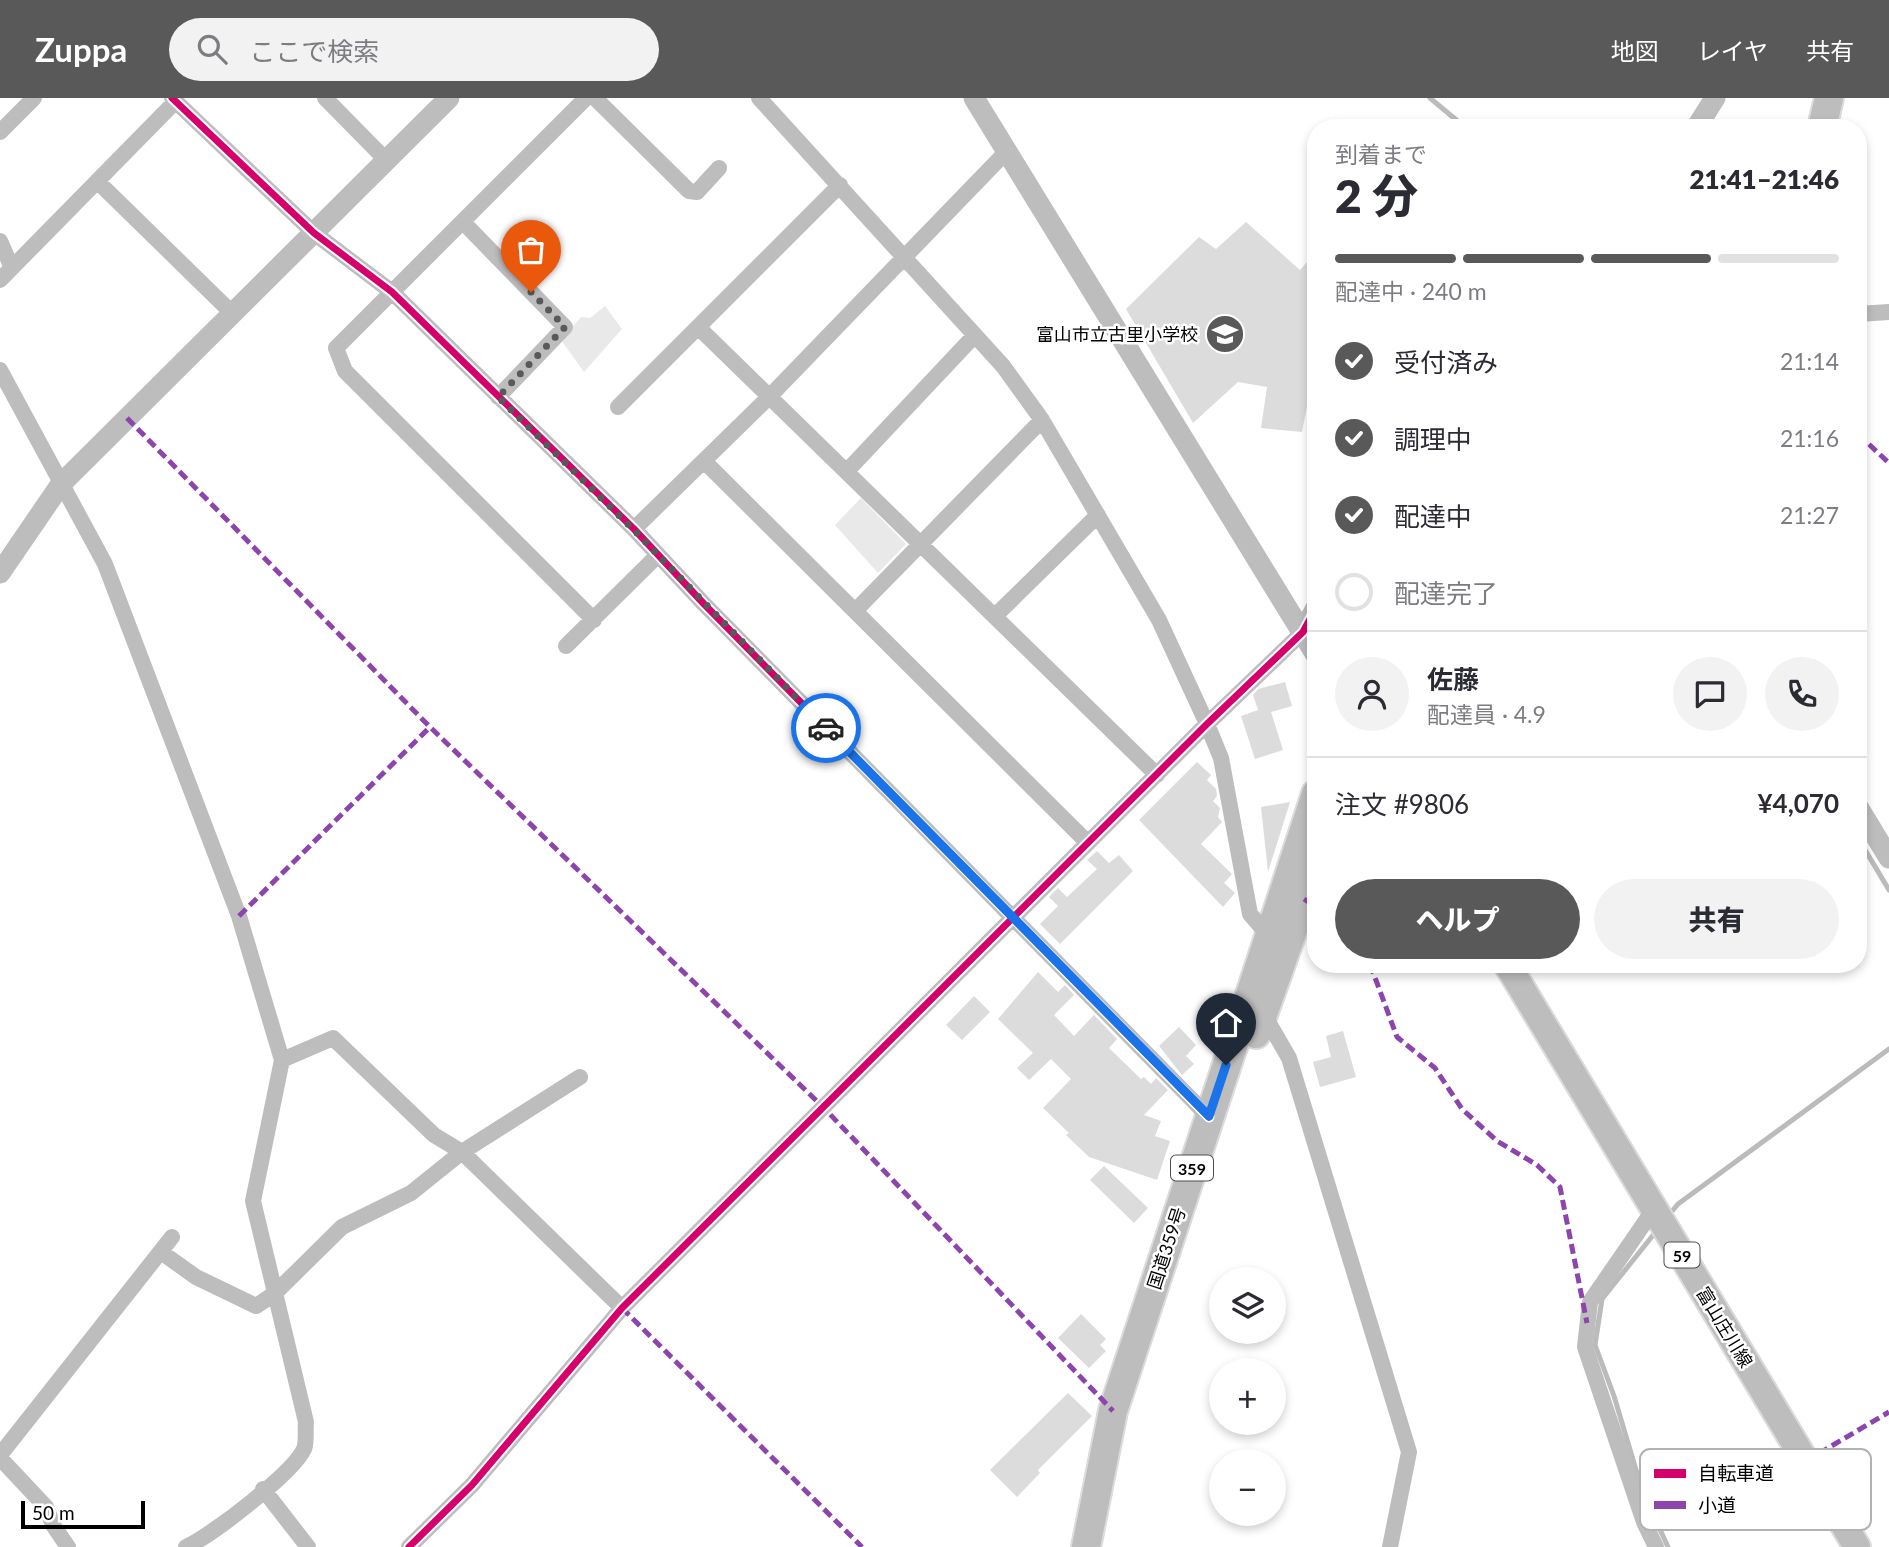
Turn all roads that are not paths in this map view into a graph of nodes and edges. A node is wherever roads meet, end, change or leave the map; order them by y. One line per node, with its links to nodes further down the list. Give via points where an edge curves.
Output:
1 (34, 98): 13 (street)
2 (325, 98): 15 (street)
3 (449, 98): 15 (street)
4 (586, 98): 19 (street)
5 (595, 98): 16 (street, via 689,191 697,192)
6 (759, 98): 18 (street)
7 (974, 98): 14 (street)
8 (1715, 98): 11 (street)
9 (1829, 98): 12 (highway)
10 (174, 100): 17 (street); 20 (street)
11 (1702, 119)
12 (1824, 119)
13 (0, 132)
14 (1007, 151): 22 (street); 48 (street)
15 (386, 160): 20 (street)
16 (719, 168)
17 (97, 181): 23 (street); 28 (street)
18 (840, 185): 22 (street); 29 (street)
19 (463, 222): 25 (street); 33 (street, via 565,327)
20 (314, 233): 25 (street); 28 (street)
21 (0, 241): 23 (street)
22 (905, 259): 30 (street); 32 (street)
23 (12, 268): 24 (street)
24 (0, 280)
25 (392, 292): 33 (street); 46 (street, via 336,348 345,371)
26 (1889, 312): 27 (street)
27 (1867, 313)
28 (233, 314): 38 (street)
29 (698, 327): 32 (street); 34 (street)
30 (975, 335): 35 (street); 37 (street)
31 (0, 370): 38 (street)
32 (770, 396): 36 (street); 37 (street)
33 (498, 397): 40 (street)
34 (618, 407)
35 (1042, 419): 39 (street); 41 (street)
36 (704, 461): 40 (street); 44 (street)
37 (847, 471): 41 (street)
38 (61, 484): 43 (street); 62 (street, via 105,564 239,916)
39 (1098, 515): 45 (street); 51 (street, via 1159,620)
40 (634, 530): 42 (street)
41 (921, 543): 44 (street); 45 (street)
42 (658, 555): 46 (street); 58 (street)
43 (0, 573)
44 (855, 611): 55 (street)
45 (995, 616): 52 (street)
46 (594, 620): 50 (street)
47 (1307, 625): 48 (street)
48 (1303, 632): 49 (street); 51 (street)
49 (1307, 639)
50 (566, 646)
51 (1207, 724): 52 (street); 59 (street, via 1221,758 1250,914)
52 (1157, 775): 55 (street)
53 (1307, 820): 59 (highway, 国道359号 / 359)
54 (1867, 822): 56 (street)
55 (1088, 843): 58 (street)
56 (1889, 858)
57 (1307, 890): 61 (highway, 国道359号 / 359)
58 (1013, 916): 64 (street); 70 (street)
59 (1268, 935): 64 (highway, 国道359号 / 359)
60 (1519, 973): 66 (main road, 富山庄川線 / 59)
61 (1263, 1013): 82 (highway, 国道359号 / 359, via 1129,1417); 83 (street, via 1289,1058 1409,1452)
62 (282, 1060): 65 (street, via 333,1038 434,1135); 69 (street, via 253,1201)
63 (580, 1077): 65 (street)
64 (1209, 1116): 81 (highway, 国道359号 / 359, via 1113,1411)
65 (462, 1152): 69 (street, via 411,1193 342,1227); 70 (street)
66 (1654, 1209): 71 (main road, 富山庄川線 / 59); 74 (street, via 1590,1302 1585,1347)
67 (172, 1237): 68 (street)
68 (160, 1252): 69 (street, via 196,1277 256,1306); 72 (street)
69 (274, 1294): 73 (street, via 306,1422 304,1448)
70 (622, 1308): 80 (street, via 472,1485)
71 (1798, 1449)
72 (0, 1456): 77 (street, via 46,1507)
73 (263, 1489): 78 (street, via 206,1538); 79 (street)
74 (1640, 1510)
75 (1648, 1530): 84 (street)
76 (1847, 1530): 85 (main road, 富山庄川線 / 59)
77 (68, 1547)
78 (186, 1547)
79 (308, 1547)
80 (409, 1547)
81 (1086, 1547)
82 (1103, 1547)
83 (1390, 1547)
84 (1656, 1547)
85 (1857, 1547)

